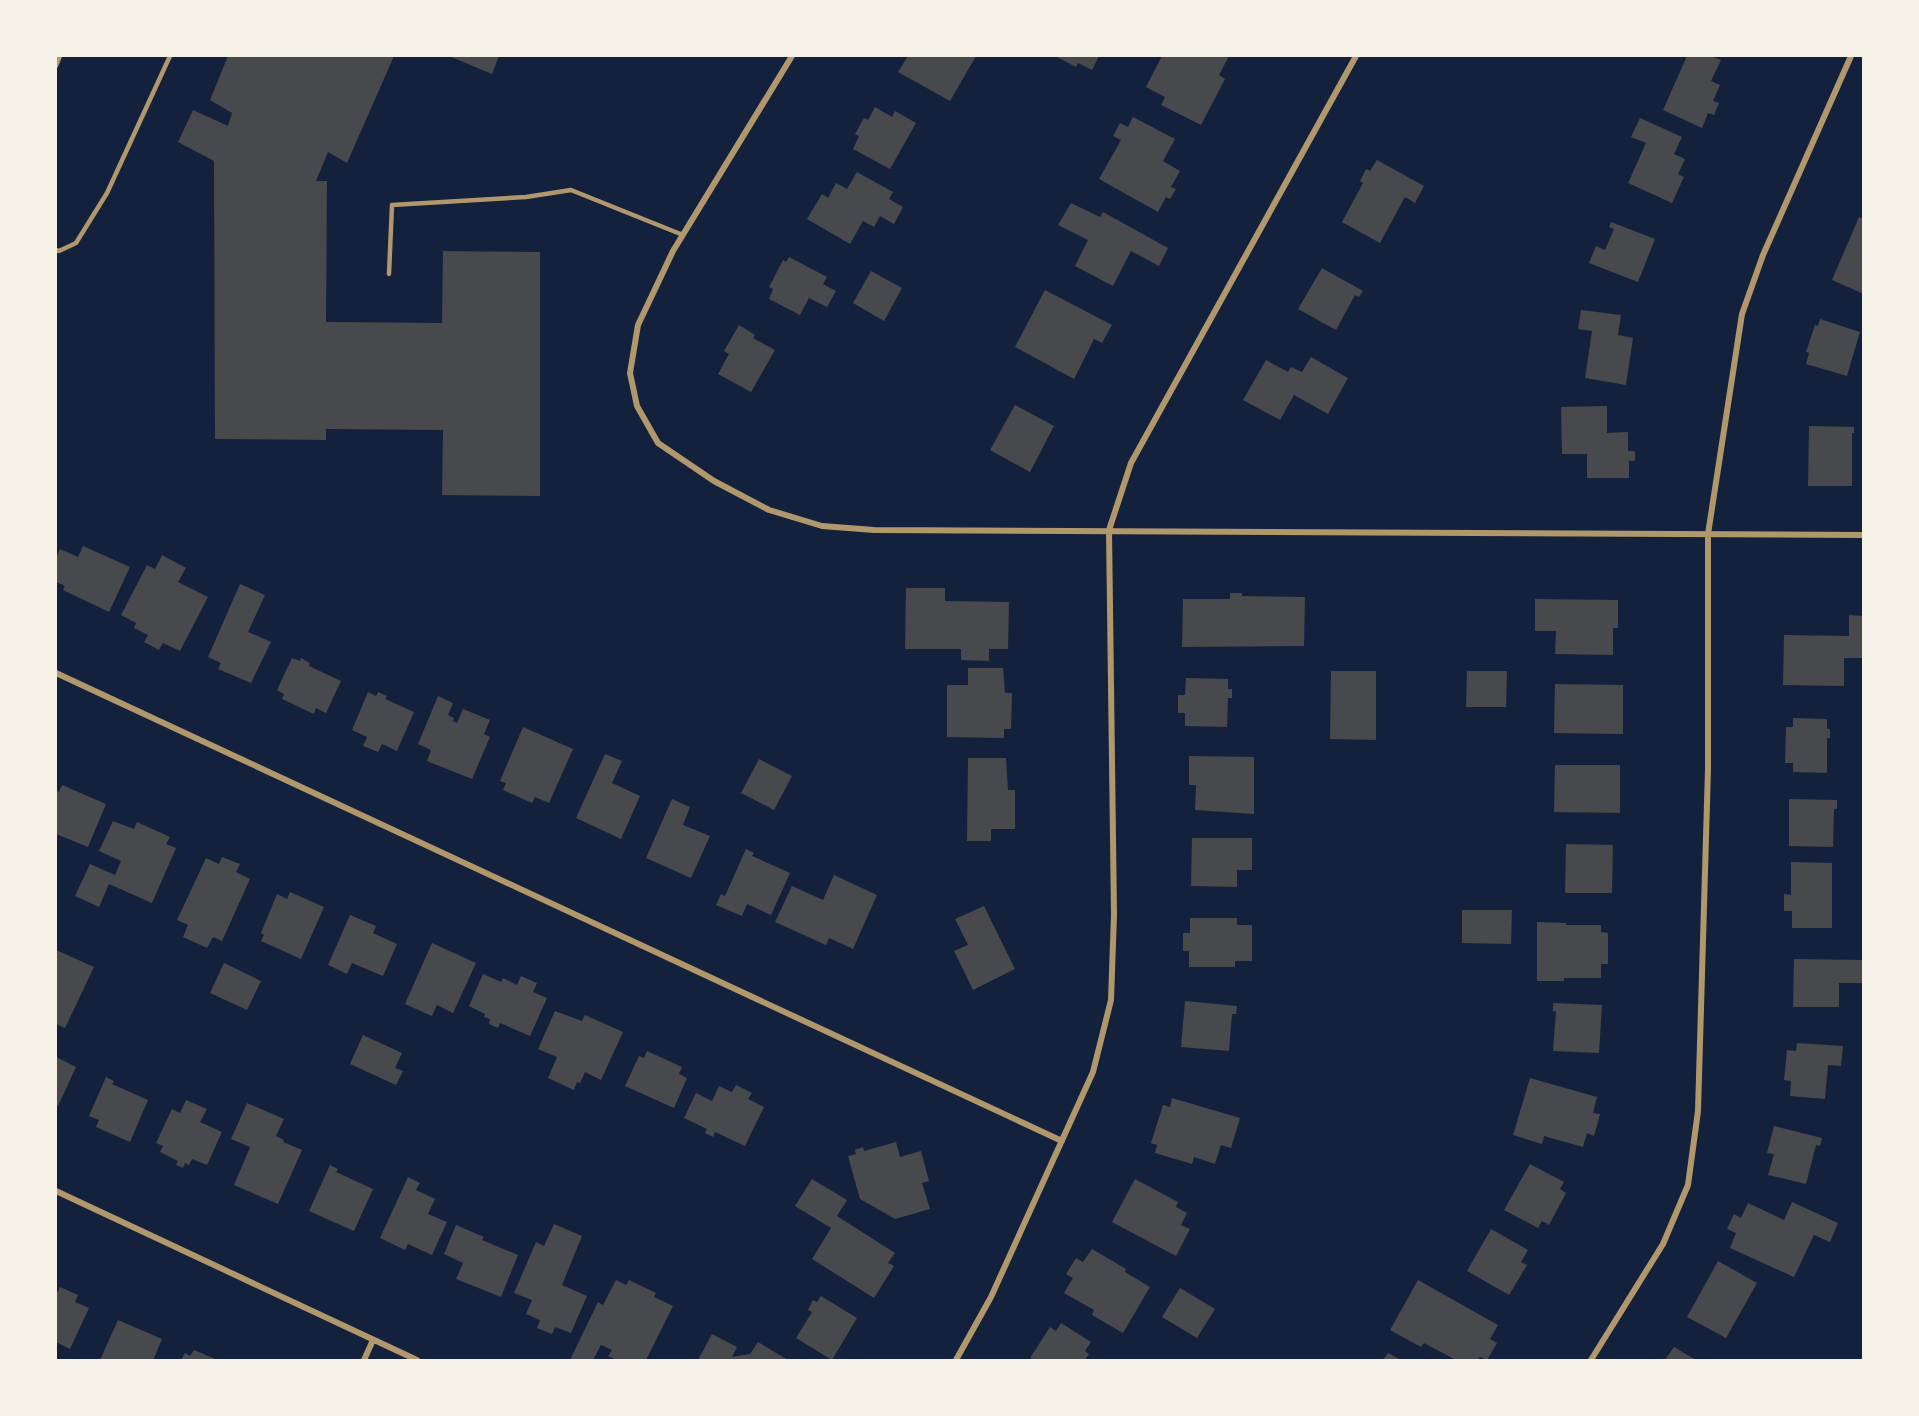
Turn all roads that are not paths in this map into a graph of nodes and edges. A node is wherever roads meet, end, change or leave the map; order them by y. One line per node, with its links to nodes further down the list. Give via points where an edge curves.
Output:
1 (60, 56): 6 (lane)
2 (170, 56): 8 (lane, via 107,193 76,243)
3 (792, 56): 7 (street)
4 (1356, 56): 10 (street, via 1131,463)
5 (1851, 56): 11 (street, via 1762,255 1742,314)
6 (56, 66)
7 (683, 235): 9 (lane, via 571,190 526,197 392,205); 10 (street, via 638,325 630,373 637,406 658,443 714,481 769,510 822,526 874,530)
8 (56, 250)
9 (388, 274)
10 (1109, 530): 11 (street); 14 (street, via 1114,915 1111,1000 1094,1072)
11 (1708, 534): 12 (street); 20 (street, via 1708,770 1698,1111 1688,1185 1663,1244)
12 (1863, 535)
13 (56, 673): 14 (street)
14 (1062, 1141): 19 (street, via 991,1297)
15 (56, 1191): 16 (street)
16 (373, 1340): 17 (street); 18 (street)
17 (364, 1360)
18 (417, 1360)
19 (956, 1360)
20 (1591, 1360)

